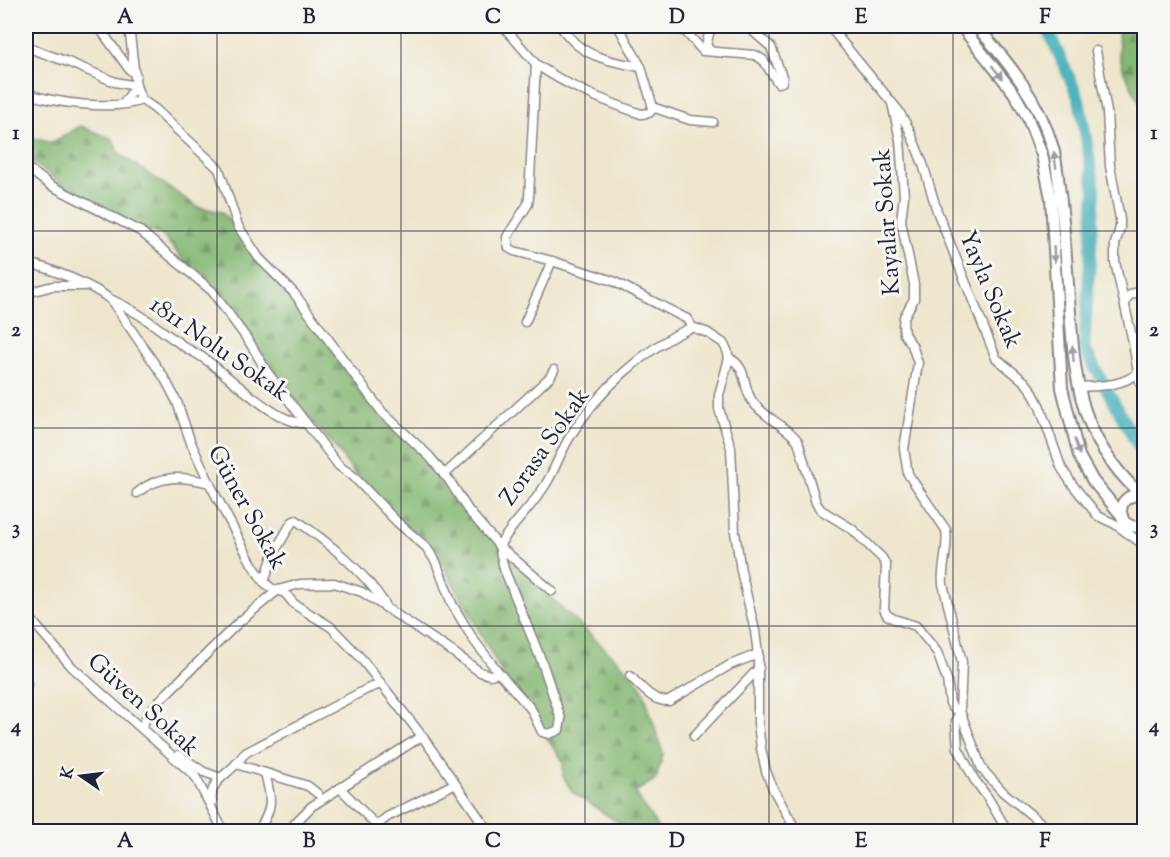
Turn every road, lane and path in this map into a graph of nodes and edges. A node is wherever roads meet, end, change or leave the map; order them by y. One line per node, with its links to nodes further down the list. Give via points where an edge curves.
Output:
1 (98, 26): 17 (street)
2 (129, 26): 17 (street)
3 (503, 26): 15 (street)
4 (560, 26): 16 (street, via 585,51)
5 (618, 26): 16 (street)
6 (655, 26): 13 (street, via 686,32 698,48)
7 (711, 26): 13 (street, via 706,46)
8 (747, 26): 13 (street, via 771,46 782,82 778,83 763,60 755,55)
9 (829, 26): 22 (street, Yayla Sokak)
10 (961, 26): 45 (main road, one-way to 45, via 1014,93 1042,155 1051,198 1062,388 1079,456 1093,481)
11 (976, 26): 38 (main road, one-way to 11, via 1054,149 1024,87)
12 (26, 47): 18 (street, via 101,77)
13 (711, 51)
14 (1096, 51): 32 (street, via 1120,228 1115,262)
15 (536, 64): 23 (street, via 595,97 641,114 649,113); 26 (street, via 530,197 507,242 514,251)
16 (641, 67): 23 (street)
17 (136, 75): 18 (street)
18 (136, 86): 20 (street); 21 (street)
19 (26, 93): 21 (street, via 62,102)
20 (142, 100): 21 (street); 41 (street, Zorasa Sokak, via 219,169 238,226 259,258 294,293 388,419)
21 (124, 103)
22 (892, 103): 49 (street, Yayla Sokak, via 916,144 937,211 996,358 1032,390 1061,467 1072,484 1098,516); 61 (street, Kayalar Sokak, via 900,140 904,196 901,220 914,284 914,299 903,325 918,363 904,460 908,474 946,530 942,574 962,662)
23 (652, 107): 24 (street, via 690,120)
24 (713, 122)
25 (26, 167): 40 (street, via 58,189 140,231 212,291)
26 (552, 261): 33 (street); 34 (street, via 613,281 687,319)
27 (26, 262): 28 (street, Güner Sokak)
28 (87, 286): 29 (street, via 53,286); 31 (street, Güner Sokak)
29 (26, 293)
30 (1144, 294): 32 (street, via 1134,292 1127,297)
31 (111, 300): 40 (street, 1811 Nolu Sokak, via 148,319 279,415 296,424); 42 (street, Güner Sokak, via 165,379)
32 (1125, 306): 37 (street)
33 (525, 322)
34 (692, 327): 35 (street, via 723,343); 50 (street, Zorasa Sokak, via 618,377 571,435 547,483)
35 (729, 358): 56 (street, via 719,409 731,448 735,532); 61 (street, via 739,364 752,400 761,411 798,441 816,503 852,529 882,558 886,565 887,615 916,626 937,652 950,703)
36 (554, 370): 41 (street)
37 (1138, 373): 38 (street, via 1111,384); 39 (street)
38 (1079, 387): 44 (main road, via 1100,444 1130,485)
39 (1144, 389)
40 (306, 423): 58 (street, via 339,466 426,546 452,604)
41 (444, 474): 50 (street, Zorasa Sokak)
42 (210, 483): 43 (street, via 179,477 148,484); 51 (street, Güner Sokak)
43 (137, 493)
44 (1144, 497): 45 (main road, via 1134,495 1125,500)
45 (1122, 516): 47 (main road)
46 (1144, 525): 47 (main road)
47 (1133, 526): 48 (main road)
48 (1144, 536)
49 (1144, 545)
50 (499, 546): 53 (street); 58 (street, via 504,569 561,719 559,730 542,732 531,709)
51 (264, 582): 52 (street, Güner Sokak); 54 (street, via 274,553 296,520 372,584)
52 (278, 590): 54 (street, via 300,584 334,584 362,592); 60 (street, Güner Sokak, via 331,627); 62 (street, via 238,623 164,696)
53 (552, 591)
54 (387, 607): 58 (street, via 480,672)
55 (26, 614): 62 (street, Güven Sokak, via 72,667)
56 (758, 654): 57 (street); 59 (street, via 730,665 669,701 653,698)
57 (759, 668): 64 (street); 81 (street, via 758,723 766,771)
58 (499, 673)
59 (630, 676)
60 (381, 684): 63 (street, Güner Sokak); 66 (street, via 256,745)
61 (960, 711): 82 (street, Kayalar Sokak, via 956,721 960,756); 83 (street, via 982,769 1003,792)
62 (142, 727): 65 (street, Güven Sokak)
63 (422, 736): 69 (street, Güner Sokak); 70 (street)
64 (694, 736)
65 (170, 752): 68 (street); 72 (street, Güven Sokak, via 195,776)
66 (236, 764): 67 (street); 68 (street)
67 (264, 773): 71 (street, via 308,786); 75 (street, via 271,799)
68 (221, 778): 72 (street, via 211,791)
69 (454, 784): 73 (street, Güner Sokak); 74 (street)
70 (340, 788): 74 (street); 77 (street, via 300,816)
71 (318, 794)
72 (213, 809): 76 (street, Güven Sokak)
73 (482, 822): 79 (street); 80 (street, Güner Sokak)
74 (374, 827): 78 (street)
75 (260, 828)
76 (225, 831)
77 (293, 831)
78 (384, 831)
79 (465, 831)
80 (491, 831)
81 (797, 831)
82 (1008, 831)
83 (1052, 831)

